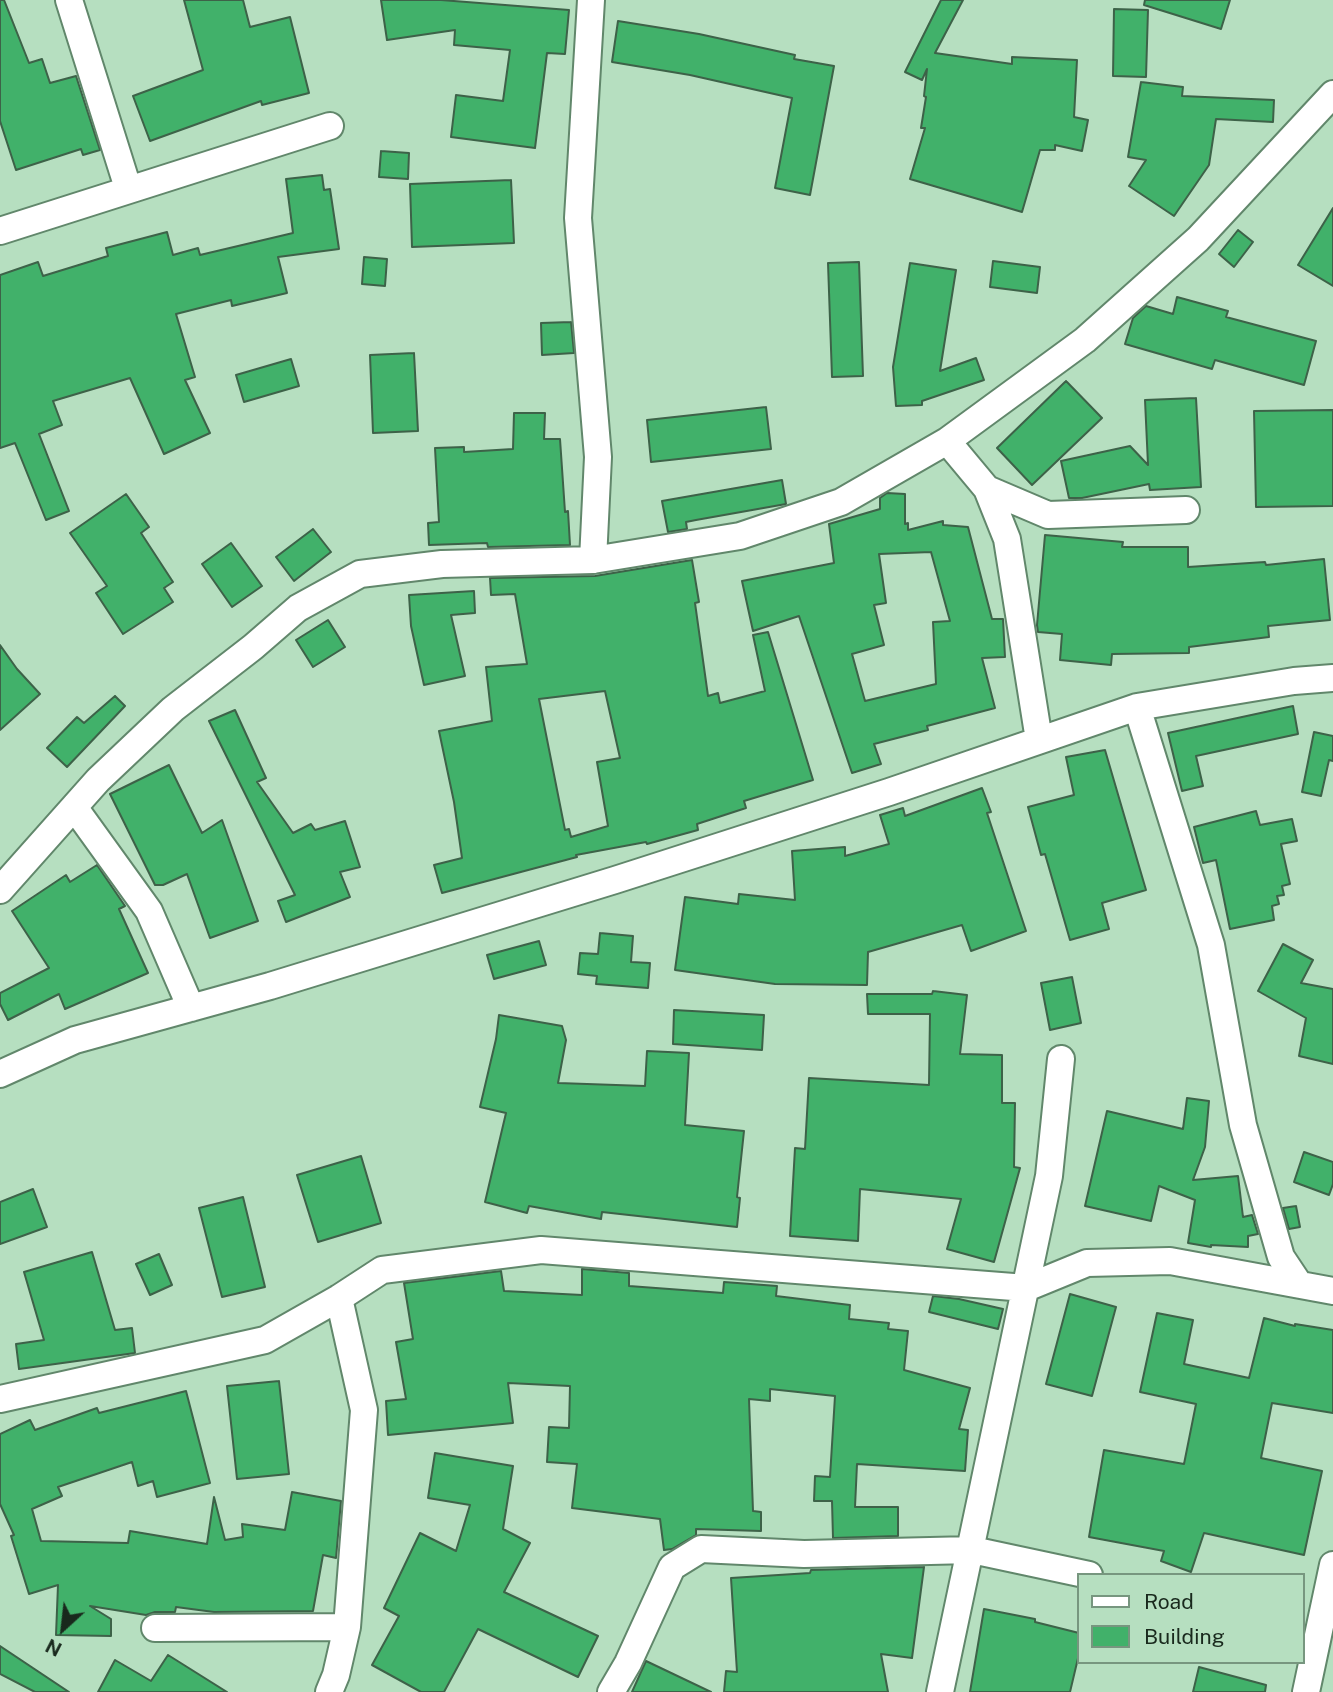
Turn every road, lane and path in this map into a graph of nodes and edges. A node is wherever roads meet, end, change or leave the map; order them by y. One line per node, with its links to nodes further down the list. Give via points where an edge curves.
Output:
1 (69, 0): 5 (street)
2 (591, 0): 10 (street, via 578,218 598,457)
3 (1333, 94): 7 (street, via 1198,239 1157,276 1085,340)
4 (330, 126): 5 (street)
5 (128, 188): 6 (street)
6 (0, 231)
7 (947, 441): 8 (street); 10 (street, via 841,502 740,536)
8 (987, 489): 9 (street, via 1048,515); 13 (street, via 1007,539)
9 (1186, 510)
10 (593, 560): 14 (street, via 442,564 360,574 298,608 173,709)
11 (1333, 677): 12 (street)
12 (1137, 707): 13 (street); 19 (street, via 1211,945 1247,1139 1281,1257)
13 (1040, 740): 16 (street, via 602,884)
14 (74, 807): 15 (street); 16 (street, via 149,911)
15 (0, 890)
16 (191, 1008): 18 (street, via 75,1040)
17 (1061, 1059): 20 (street, via 1049,1176)
18 (0, 1074)
19 (1299, 1283): 20 (street, via 1156,1261 1087,1263); 21 (street)
20 (1026, 1288): 22 (street, via 541,1250 382,1270); 24 (street)
21 (1333, 1291)
22 (339, 1298): 23 (street, via 265,1340); 27 (street, via 363,1410)
23 (0, 1399)
24 (972, 1550): 26 (street); 30 (street, via 804,1554 701,1549 672,1567); 31 (street)
25 (1333, 1565): 32 (street)
26 (1080, 1573)
27 (347, 1627): 28 (street); 29 (street)
28 (155, 1628)
29 (329, 1692)
30 (611, 1692)
31 (940, 1692)
32 (1306, 1692)

